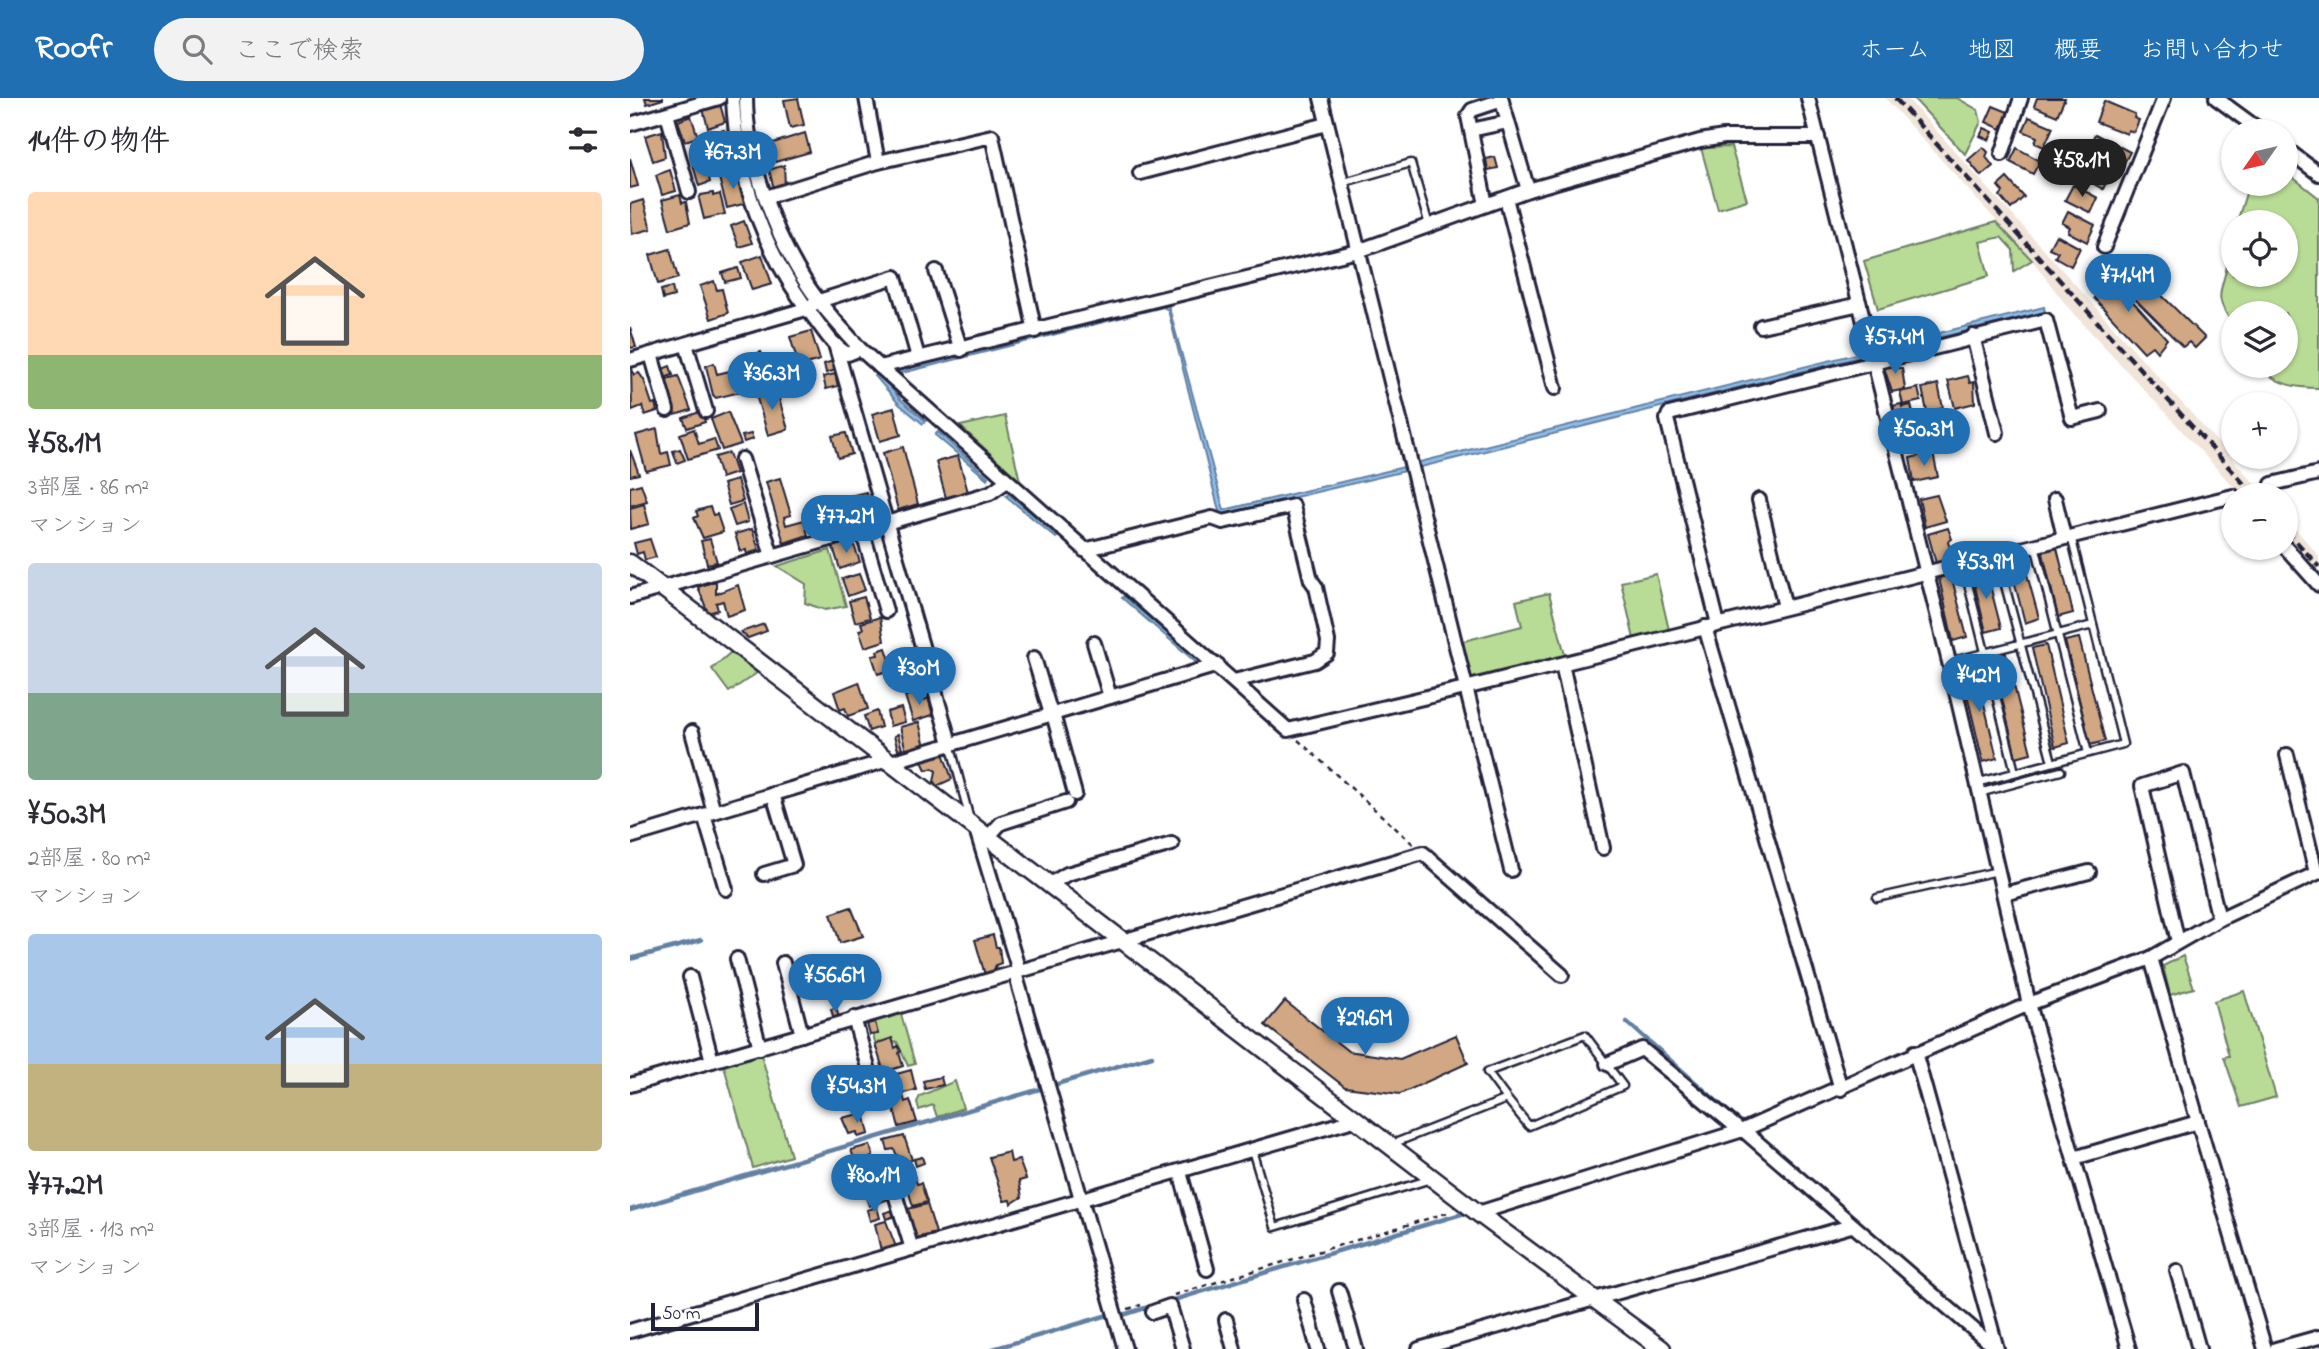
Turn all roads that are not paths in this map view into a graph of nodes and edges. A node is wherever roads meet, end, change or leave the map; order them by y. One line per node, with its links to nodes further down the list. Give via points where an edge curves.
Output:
1 (719, 98): 11 (street)
2 (733, 98): 35 (street, via 737,144 752,200 775,257)
3 (746, 98): 26 (street)
4 (866, 98): 20 (street)
5 (1321, 98): 15 (street)
6 (1808, 98): 17 (street)
7 (2021, 98): 18 (street)
8 (2164, 98): 30 (street)
9 (2216, 98): 12 (street)
10 (1502, 99): 13 (street); 16 (street, via 1472,110 1468,116)
11 (667, 114): 14 (street); 25 (street)
12 (2245, 119)
13 (1508, 122): 16 (street); 24 (street)
14 (630, 124)
15 (1327, 124): 21 (street); 23 (street)
16 (1471, 130): 28 (street)
17 (1818, 137): 24 (street, via 1712,138); 34 (street)
18 (2002, 154)
19 (2298, 158): 22 (street)
20 (878, 162): 26 (street); 37 (street, via 992,136)
21 (1140, 173)
22 (2319, 174)
23 (1341, 183): 29 (lane, via 1411,163); 31 (street)
24 (1528, 190): 27 (street)
25 (689, 192)
26 (765, 197): 33 (street)
27 (1506, 198): 28 (street); 48 (street)
28 (1486, 205): 29 (street)
29 (1429, 225): 31 (street)
30 (2104, 247)
31 (1358, 251): 37 (street); 88 (street)
32 (936, 271): 42 (street)
33 (819, 301): 35 (street); 41 (street); 44 (street, via 895,277)
34 (1860, 304): 36 (street); 46 (street)
35 (806, 309): 39 (street); 40 (street)
36 (1761, 326)
37 (1035, 331): 42 (street)
38 (1973, 336): 46 (street); 51 (street, via 2046,320 2072,418); 52 (street)
39 (686, 344): 43 (street); 50 (street)
40 (835, 344): 41 (street, via 848,354); 60 (street)
41 (860, 349): 47 (street)
42 (961, 350): 44 (street)
43 (651, 354): 45 (street); 49 (street)
44 (918, 357): 47 (street)
45 (630, 360)
46 (1874, 361): 70 (street); 76 (street, via 1669,414)
47 (880, 367): 55 (street)
48 (1555, 388)
49 (667, 410)
50 (706, 411)
51 (2100, 411)
52 (1997, 433)
53 (742, 459): 66 (street)
54 (2319, 472): 56 (street)
55 (1007, 481): 60 (street, via 990,493); 64 (street)
56 (2276, 483)
57 (2055, 499): 62 (street)
58 (2221, 499): 62 (street)
59 (1759, 500): 74 (street)
60 (886, 523): 61 (street); 92 (street)
61 (862, 530): 66 (street); 75 (street)
62 (2068, 536): 63 (street); 77 (lane)
63 (2035, 545): 65 (street); 79 (lane)
64 (1084, 550): 86 (street); 87 (street, via 1212,518 1223,522 1293,506 1316,587 1327,653 1315,661)
65 (1997, 555): 69 (street); 81 (lane)
66 (772, 556): 72 (street)
67 (2297, 560): 71 (street)
68 (630, 563): 72 (street)
69 (1963, 564): 70 (street); 82 (lane)
70 (1926, 573): 74 (street); 84 (street)
71 (2319, 585)
72 (662, 587): 73 (street); 95 (street)
73 (630, 597)
74 (1785, 607): 76 (street)
75 (886, 611)
76 (1718, 624): 78 (street)
77 (2093, 625): 79 (lane); 93 (lane, via 2123,744)
78 (1704, 627): 85 (street); 133 (street)
79 (2058, 634): 81 (lane); 93 (lane)
80 (1094, 643): 89 (street)
81 (2020, 644): 82 (lane); 96 (lane)
82 (1985, 652): 84 (lane); 98 (lane)
83 (1034, 658): 90 (street)
84 (1949, 662): 99 (street)
85 (1562, 664): 88 (street); 106 (street)
86 (1218, 665): 87 (street); 89 (street)
87 (1234, 681): 88 (street, via 1287,730)
88 (1465, 688): 107 (street)
89 (1110, 697): 90 (street)
90 (1052, 714): 92 (street); 103 (street, via 1070,798 1001,824)
91 (692, 732): 101 (street)
92 (950, 743): 95 (street); 102 (lane)
93 (2088, 753): 96 (lane)
94 (2287, 755): 110 (street)
95 (890, 761): 100 (street); 102 (street)
96 (2052, 762): 98 (lane)
97 (2061, 771): 99 (lane)
98 (2015, 772): 99 (lane)
99 (1978, 788): 108 (street)
100 (773, 794): 101 (street); 111 (street, via 794,864)
101 (709, 813): 104 (street); 113 (street)
102 (973, 824): 103 (street); 122 (street)
103 (989, 836): 112 (street)
104 (630, 837)
105 (1172, 844): 112 (street, via 1067,874)
106 (1603, 848)
107 (1511, 870)
108 (1998, 871): 114 (street); 115 (lane)
109 (2089, 872): 114 (street)
110 (2318, 873): 116 (street)
111 (764, 874)
112 (1050, 884): 117 (street)
113 (726, 889)
114 (2004, 894): 125 (street)
115 (1877, 898)
116 (2219, 919): 118 (street); 118 (street, via 2183,773 2142,786)
117 (1123, 941): 122 (street); 123 (street, via 1423,853); 136 (street)
118 (2178, 942): 119 (street)
119 (2151, 958): 125 (street); 137 (street)
120 (737, 959): 128 (street)
121 (783, 963): 127 (street)
122 (1017, 972): 126 (street); 145 (street)
123 (1562, 975)
124 (690, 977): 130 (street)
125 (2029, 1004): 129 (street); 141 (street)
126 (855, 1018): 127 (street); 135 (street)
127 (802, 1035): 128 (street)
128 (760, 1048): 130 (street)
129 (1914, 1052): 133 (street); 165 (street)
130 (712, 1061): 132 (street)
131 (1607, 1064): 134 (lane, via 1623,1086 1529,1126); 134 (lane, via 1585,1035 1487,1072); 138 (street, via 1642,1049)
132 (631, 1083)
133 (1841, 1089): 138 (street)
134 (1507, 1099): 139 (lane)
135 (878, 1103)
136 (1357, 1119): 139 (street); 140 (street)
137 (2198, 1122): 141 (street); 168 (street)
138 (1742, 1130): 146 (street); 147 (street)
139 (1391, 1145): 143 (street)
140 (1252, 1150): 142 (street); 143 (lane, via 1275,1227)
141 (2074, 1158): 166 (street)
142 (1180, 1172): 145 (street); 149 (street)
143 (1433, 1178): 146 (street)
144 (891, 1181): 148 (street)
145 (1081, 1200): 148 (street); 158 (street)
146 (1474, 1209): 152 (street)
147 (1851, 1226): 152 (street); 165 (street)
148 (912, 1250): 156 (street)
149 (1207, 1269)
150 (2178, 1271): 167 (street)
151 (1339, 1291): 162 (street)
152 (1595, 1299): 163 (street); 164 (street)
153 (1304, 1300): 161 (street)
154 (1153, 1312): 159 (street, via 1170,1306)
155 (1226, 1320): 160 (street)
156 (630, 1331)
157 (2314, 1342): 169 (street)
158 (1125, 1349)
159 (1183, 1349)
160 (1234, 1349)
161 (1318, 1349)
162 (1356, 1349)
163 (1419, 1349)
164 (1662, 1349)
165 (1996, 1349)
166 (2129, 1349)
167 (2199, 1349)
168 (2265, 1349)
169 (2276, 1349)

